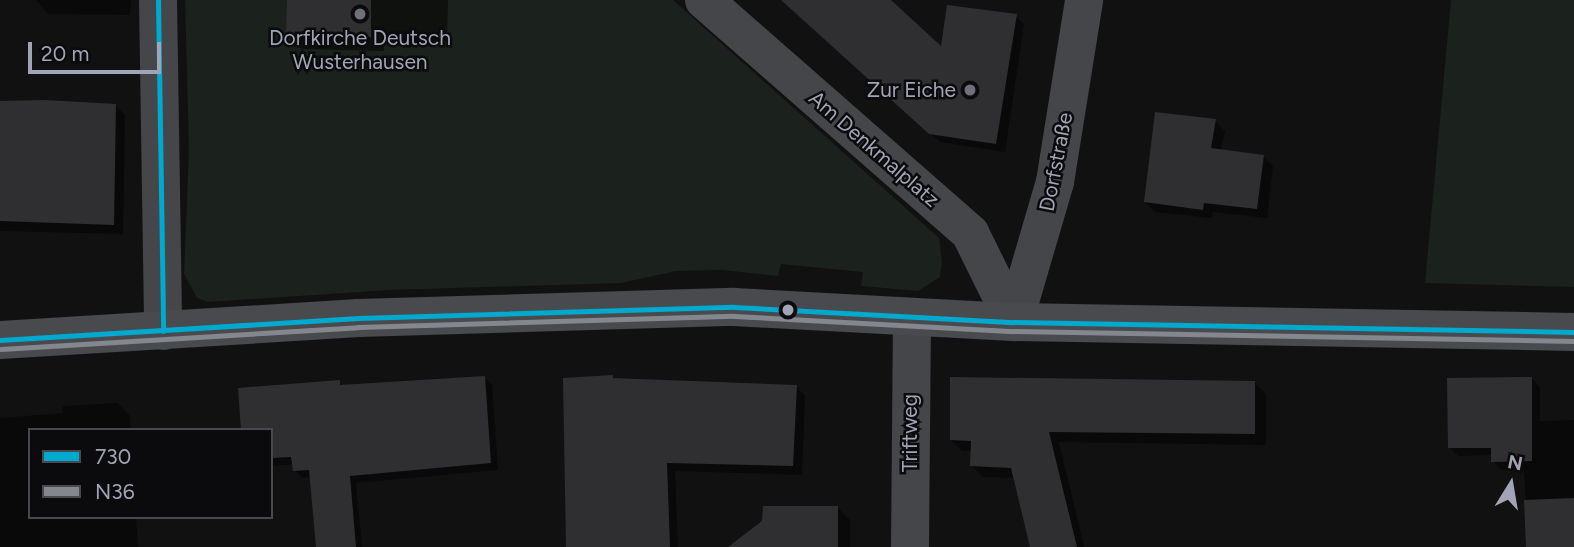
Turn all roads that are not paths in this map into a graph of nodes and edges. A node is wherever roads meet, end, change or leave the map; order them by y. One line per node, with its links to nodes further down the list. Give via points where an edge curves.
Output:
1 (159, 0): 6 (street)
2 (704, 0): 5 (street, Am Denkmalplatz, via 970,233)
3 (1084, 0): 5 (street, Dorfstraße, via 1055,182)
4 (912, 318): 5 (main road); 6 (main road, via 722,307 358,318); 9 (street, Triftweg)
5 (1014, 321): 7 (main road)
6 (163, 331): 8 (main road)
7 (1574, 332)
8 (0, 340)
9 (910, 547)

